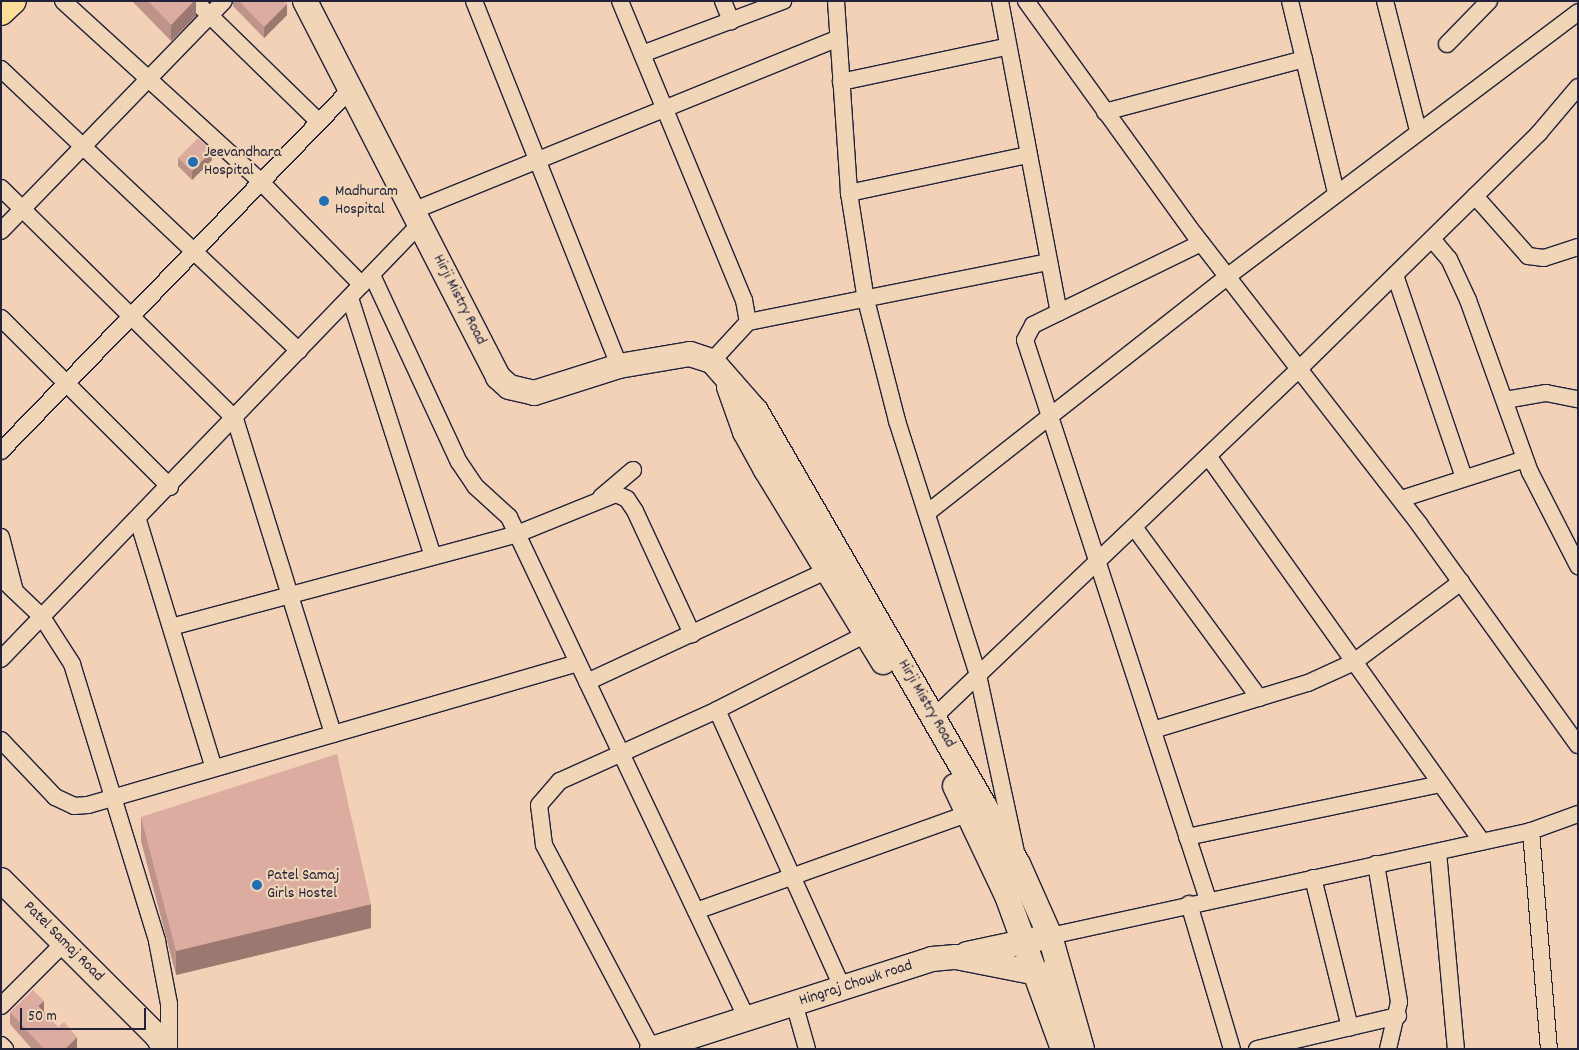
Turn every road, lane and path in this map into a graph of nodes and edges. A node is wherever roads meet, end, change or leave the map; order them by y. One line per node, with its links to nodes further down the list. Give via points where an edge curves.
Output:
1 (12, 1): 16 (main road)
2 (63, 1): 26 (street)
3 (195, 1): 18 (street)
4 (224, 1): 18 (street)
5 (305, 1): 29 (main road, Hirji Mistry Road)
6 (474, 1): 36 (street)
7 (620, 1): 23 (street)
8 (723, 1): 19 (street)
9 (783, 1): 19 (street)
10 (836, 1): 20 (street)
11 (1000, 1): 22 (street)
12 (1026, 1): 31 (street)
13 (1290, 1): 24 (street)
14 (1385, 1): 33 (street)
15 (1488, 2): 21 (street)
16 (1, 12)
17 (1578, 12): 33 (street)
18 (210, 16): 26 (street); 32 (street)
19 (731, 20): 23 (street)
20 (838, 38): 27 (street); 30 (street)
21 (1448, 44)
22 (1006, 47): 27 (street); 35 (street)
23 (642, 54): 30 (street)
24 (1304, 59): 31 (street); 40 (street)
25 (1, 69): 34 (street)
26 (149, 79): 34 (street); 37 (street)
27 (841, 82): 39 (street)
28 (1578, 87): 41 (street)
29 (349, 91): 32 (street); 43 (main road, Hirji Mistry Road)
30 (663, 108): 36 (street); 58 (street, via 724,250)
31 (1105, 112): 46 (street)
32 (319, 122): 37 (street)
33 (1418, 130): 40 (street)
34 (85, 146): 42 (street); 48 (street)
35 (1028, 154): 39 (street); 49 (street)
36 (536, 158): 43 (street); 61 (street)
37 (261, 182): 48 (street); 52 (street)
38 (1, 188): 42 (street)
39 (849, 193): 54 (street)
40 (1336, 193): 51 (street)
41 (1475, 196): 45 (street); 47 (street, via 1528,256 1544,258)
42 (23, 209): 44 (street); 56 (street)
43 (418, 216): 52 (street); 61 (main road, Hirji Mistry Road, via 498,377 508,387 534,393)
44 (1, 232)
45 (1432, 239): 50 (street); 66 (street, via 1458,276)
46 (1202, 243): 51 (street); 55 (street)
47 (1578, 247)
48 (196, 249): 56 (street); 59 (street)
49 (1049, 262): 54 (street); 55 (street)
50 (1395, 275): 62 (street); 73 (street)
51 (1228, 276): 62 (street); 67 (street)
52 (367, 280): 53 (street); 80 (street, via 459,462 475,486 503,508)
53 (350, 298): 59 (street); 83 (street)
54 (866, 300): 58 (street); 77 (street)
55 (1059, 312): 67 (street, via 1032,325 1025,340)
56 (132, 316): 64 (street); 68 (street)
57 (1, 318): 64 (street)
58 (748, 322): 60 (street)
59 (299, 351): 68 (street)
60 (712, 361): 61 (main road, Hirji Mistry Road, via 690,354 665,355); 63 (main road, Hirji Mistry Road)
61 (619, 366)
62 (1300, 368): 70 (street); 76 (street)
63 (727, 380): 86 (main road, Hirji Mistry Road, via 745,432); 102 (main road, Hirji Mistry Road, via 756,410)
64 (67, 383): 69 (street); 74 (street)
65 (1578, 399): 66 (street, via 1546,393)
66 (1506, 400): 71 (street)
67 (1052, 414): 77 (street); 84 (street)
68 (235, 418): 74 (street); 90 (street)
69 (1, 451)
70 (1208, 456): 79 (street); 96 (street)
71 (1525, 459): 73 (street); 82 (street)
72 (633, 470): 75 (street)
73 (1464, 478): 76 (street)
74 (170, 488): 78 (street)
75 (601, 497): 80 (street); 93 (street, via 616,494 626,498 635,511)
76 (1400, 499): 88 (street)
77 (927, 513): 98 (street)
78 (138, 520): 91 (street); 92 (street)
79 (1134, 527): 84 (street); 100 (street)
80 (517, 534): 83 (street); 97 (street)
81 (1, 537): 89 (street)
82 (1570, 539): 85 (street)
83 (432, 556): 90 (street)
84 (1098, 561): 98 (street); 103 (street)
85 (1578, 566)
86 (826, 571): 93 (street); 94 (main road, Hirji Mistry Road)
87 (1, 578): 89 (street)
88 (1461, 582): 96 (street); 106 (street)
89 (15, 591): 91 (street)
90 (292, 594): 92 (street); 104 (street)
91 (42, 617): 95 (street); 110 (street, via 72,664)
92 (171, 627): 108 (street)
93 (692, 634): 99 (street)
94 (866, 634): 101 (street); 111 (main road, Hirji Mistry Road)
95 (1, 659)
96 (1354, 662): 100 (street); 109 (street)
97 (578, 663): 99 (street); 104 (street)
98 (978, 675): 102 (street); 117 (street)
99 (587, 682): 107 (street)
100 (1259, 698): 103 (street)
101 (718, 710): 107 (street); 119 (street)
102 (933, 718): 117 (main road, Hirji Mistry Road)
103 (1153, 730): 114 (street)
104 (333, 734): 108 (street)
105 (1, 740): 110 (street, via 64,802 88,805)
106 (1578, 745)
107 (622, 755): 124 (street); 141 (street, via 560,781 546,791 539,805 538,827)
108 (214, 768): 110 (street)
109 (1440, 784): 114 (street); 115 (street)
110 (114, 798): 140 (street, via 157,940 168,1004)
111 (969, 813): 119 (street); 126 (main road, Hirji Mistry Road)
112 (1578, 814): 113 (street)
113 (1530, 831): 115 (street); 149 (street)
114 (1187, 837): 122 (street)
115 (1482, 842): 116 (street)
116 (1438, 852): 118 (street); 148 (street)
117 (1018, 864): 125 (main road, Hirji Mistry Road)
118 (1376, 864): 120 (street); 134 (street, via 1396,978)
119 (793, 876): 124 (street); 131 (street)
120 (1313, 878): 122 (street); 136 (street)
121 (1, 880): 127 (main road, Patel Samaj Road)
122 (1208, 900): 123 (street)
123 (1189, 904): 125 (street); 145 (street)
124 (696, 911): 135 (street)
125 (1050, 936): 126 (main road); 130 (main road, Hirji Mistry Road)
126 (1023, 942): 128 (main road); 129 (main road, Hirji Mistry Road)
127 (64, 944): 133 (street); 139 (main road, Patel Samaj Road, via 157,1036)
128 (956, 957): 129 (main road, Hingraj Chowk road); 131 (main road, Hingraj Chowk road, via 932,959)
129 (1034, 970): 130 (main road, Hingraj Chowk road); 143 (main road, Hirji Mistry Road)
130 (1062, 980): 144 (main road, Hirji Mistry Road)
131 (842, 987): 132 (main road, Hingraj Chowk road)
132 (794, 1003): 135 (main road, Hingraj Chowk road); 142 (street)
133 (1, 1006)
134 (1398, 1016): 136 (street); 147 (street)
135 (747, 1018): 141 (main road, Hingraj Chowk road)
136 (1350, 1027): 146 (street)
137 (1, 1044): 138 (street)
138 (5, 1049)
139 (165, 1049)
140 (169, 1049)
141 (652, 1049)
142 (807, 1049)
143 (1063, 1049)
144 (1082, 1049)
145 (1232, 1049)
146 (1257, 1049)
147 (1388, 1049)
148 (1456, 1049)
149 (1549, 1049)

